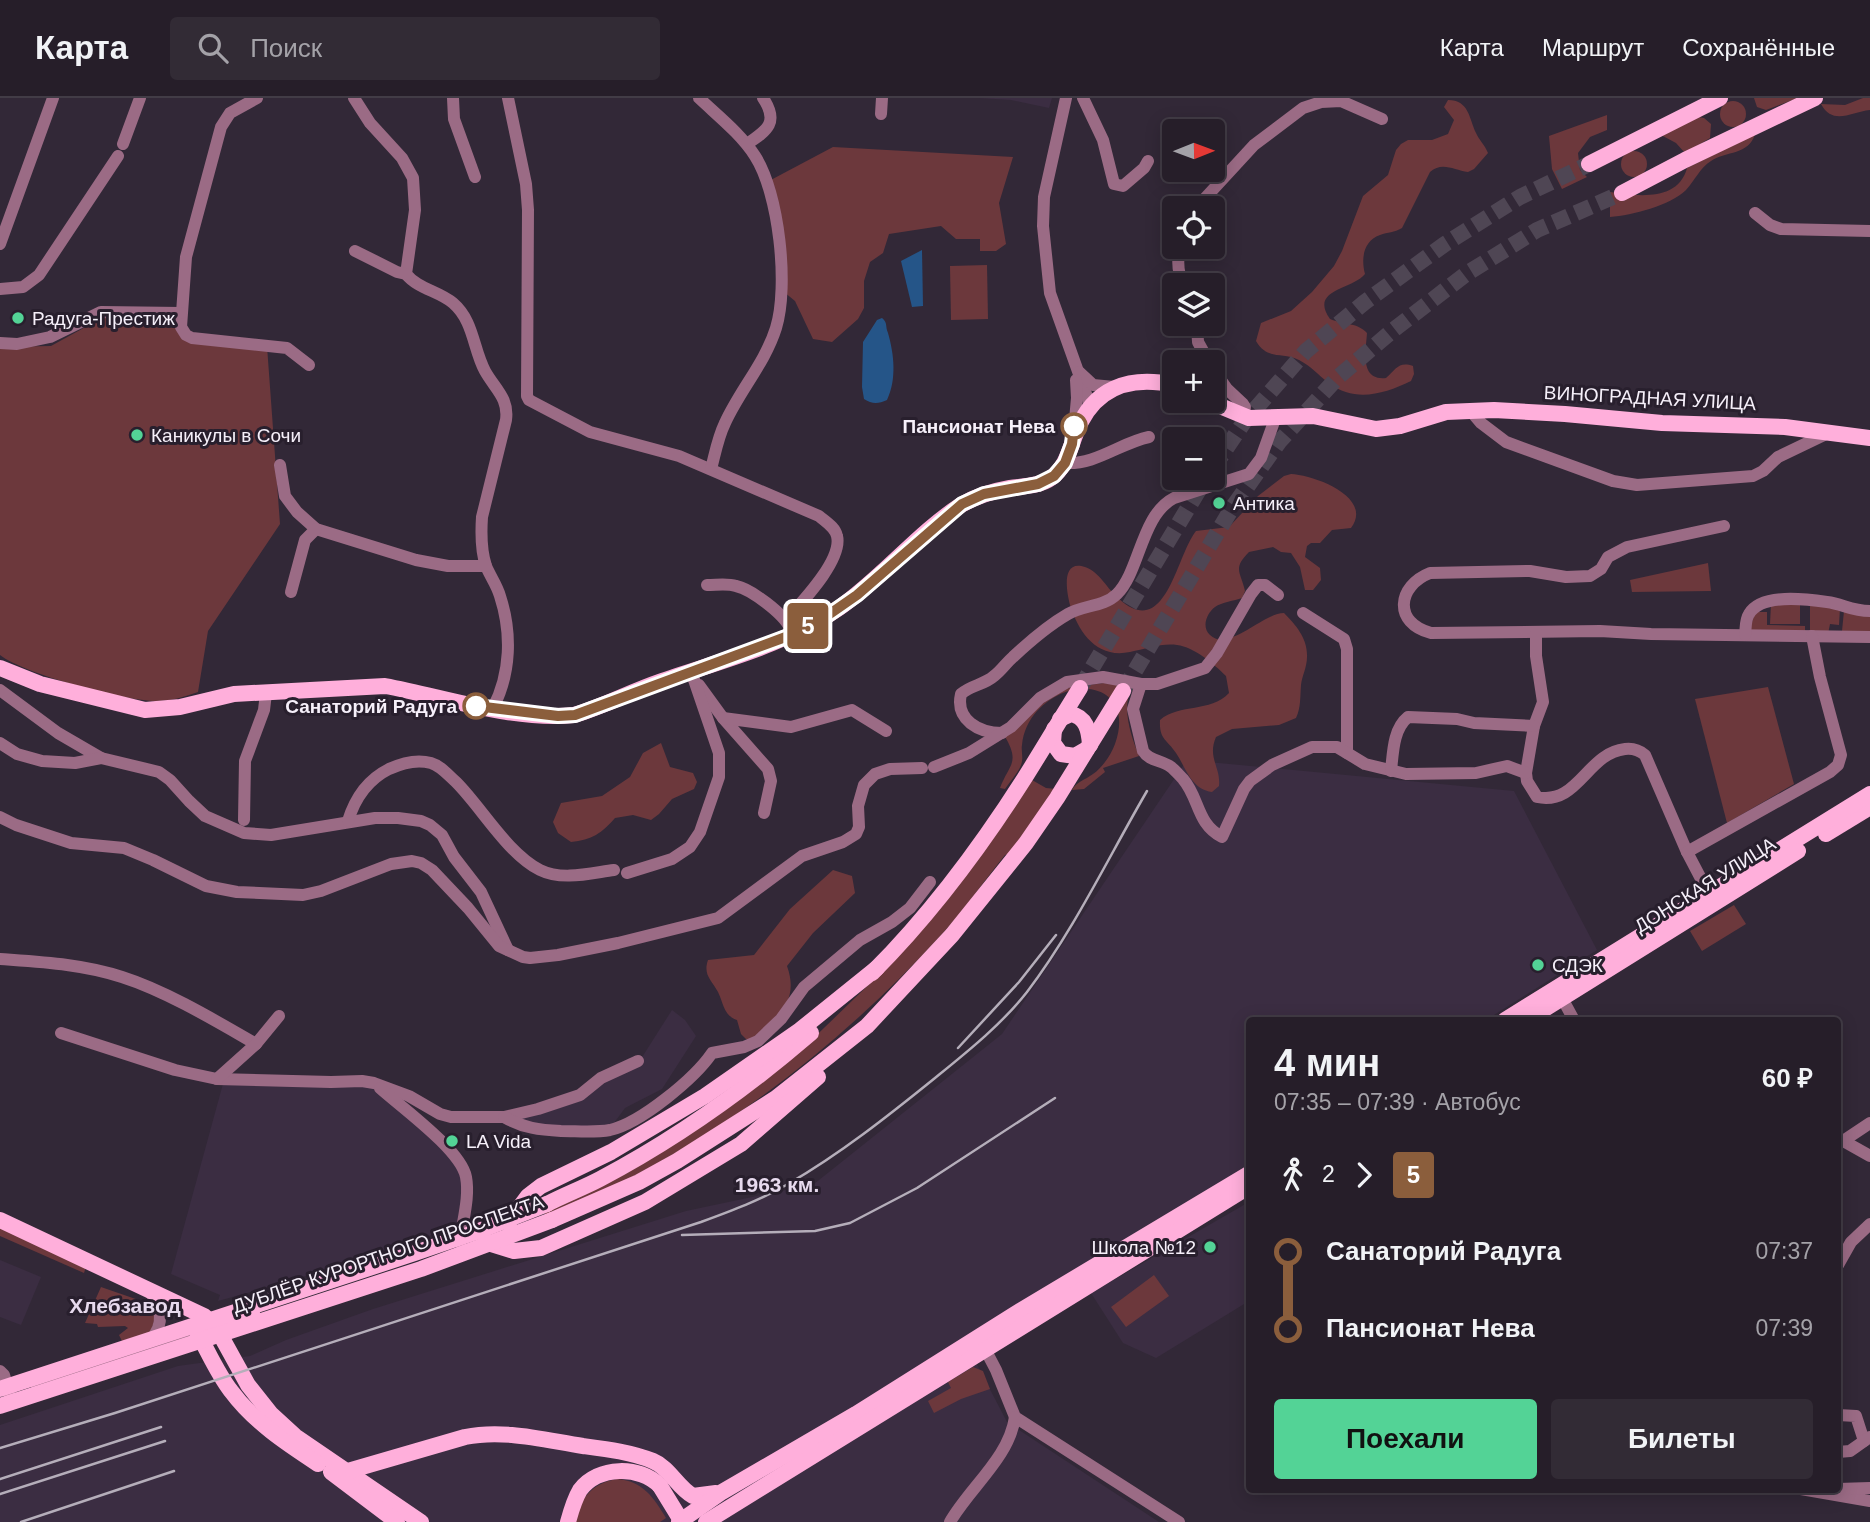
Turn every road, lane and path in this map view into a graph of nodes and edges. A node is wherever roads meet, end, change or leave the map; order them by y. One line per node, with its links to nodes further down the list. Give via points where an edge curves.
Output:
1 (53, 98): 24 (street)
2 (140, 98): 27 (street, via 120,150 39,275 23,287)
3 (257, 98): 28 (street, via 230,113 221,127 187,257)
4 (354, 98): 26 (street, via 413,178 415,210)
5 (453, 98): 19 (street, via 454,119)
6 (508, 98): 35 (street, via 528,210)
7 (699, 98): 16 (street)
8 (763, 98): 16 (street, via 770,123)
9 (882, 98): 14 (street)
10 (1066, 98): 31 (street, via 1043,204 1051,293)
11 (1083, 98): 17 (street, via 1103,140 1114,184 1123,186)
12 (1720, 98): 18 (main road)
13 (1815, 98): 20 (main road)
14 (881, 114)
15 (1382, 119): 21 (street, via 1341,101 1303,108 1254,145)
16 (747, 144): 48 (street, via 772,197 779,231 781,296 776,328 725,422)
17 (1148, 161)
18 (1589, 164)
19 (475, 177)
20 (1622, 193)
21 (1207, 196)
22 (1755, 213): 23 (street, via 1781,229)
23 (1870, 231)
24 (0, 244)
25 (355, 251): 26 (street)
26 (406, 274): 36 (street, via 461,312 485,371)
27 (0, 289)
28 (181, 313): 29 (street, via 101,312 50,337); 30 (street, via 181,327 189,337 287,348)
29 (0, 343)
30 (309, 365)
31 (1074, 365): 34 (street, via 1093,385); 37 (street); 45 (street, via 1077,398)
32 (1162, 384): 34 (main road)
33 (1225, 386): 40 (street, via 1243,404)
34 (1115, 387): 37 (main road)
35 (527, 396): 36 (street); 48 (street, via 532,403 590,432)
36 (503, 397): 51 (street, via 506,420 482,517)
37 (1090, 405): 45 (main road)
38 (1225, 408): 40 (main road, ВИНОГРАДНАЯ УЛИЦА)
39 (1470, 410): 41 (main road, ВИНОГРАДНАЯ УЛИЦА, via 1389,428 1359,427 1312,416); 42 (main road, ВИНОГРАДНАЯ УЛИЦА); 42 (street, via 1506,442 1613,481 1637,485 1753,476 1778,457)
40 (1242, 416): 41 (main road, ВИНОГРАДНАЯ УЛИЦА)
41 (1275, 419): 74 (street, via 1262,458 1249,474 1163,505 1116,595 1064,617 993,678 961,694 960,704 970,724 987,733)
42 (1828, 433): 44 (main road, ВИНОГРАДНАЯ УЛИЦА)
43 (1149, 437): 46 (street, via 1106,455)
44 (1870, 438)
45 (1072, 444): 46 (main road)
46 (1065, 463): 57 (main road, via 1048,480 984,494 962,504 857,595 821,620)
47 (280, 466): 50 (street, via 285,496)
48 (711, 469): 57 (street, via 818,516 837,534 830,564)
49 (1724, 526): 58 (street, via 1627,547 1608,557 1590,576 1530,571 1430,573 1420,577 1404,599 1406,617 1414,627 1431,633)
50 (316, 529): 51 (street, via 416,560); 53 (street, via 305,540)
51 (486, 566): 69 (street, via 504,609 508,654 503,689)
52 (707, 585): 57 (street, via 741,587)
53 (290, 592)
54 (1278, 595): 64 (street, via 1265,585 1258,586 1205,668 1157,684)
55 (1870, 611): 59 (street, via 1827,602 1770,600 1749,614)
56 (1303, 613): 77 (street, via 1344,639 1348,649)
57 (789, 628): 63 (main road)
58 (1536, 632): 59 (street); 72 (street, via 1543,702)
59 (1745, 635): 60 (street)
60 (1812, 636): 61 (street); 87 (street, ДОНСКАЯ УЛИЦА, via 1840,755 1838,765)
61 (1870, 637)
62 (0, 668): 68 (main road, via 40,684 145,710)
63 (693, 675): 69 (main road, via 575,715); 70 (street); 86 (street, via 720,759 719,776 700,832 691,847 672,859 620,872 565,876 541,870 519,853 468,794 430,762 409,762 379,775 357,797)
64 (1141, 684): 74 (street, via 1103,677 1067,682 1040,698); 77 (street, via 1133,709 1143,751 1184,781 1203,822 1222,837 1244,789 1260,772 1312,747 1329,746)
65 (1080, 688): 71 (main road, ДУБЛЁР КУРОРТНОГО ПРОСПЕКТА)
66 (0, 691): 78 (street)
67 (1123, 691): 76 (main road, ДУБЛЁР КУРОРТНОГО ПРОСПЕКТА)
68 (266, 693): 69 (main road, via 384,685); 85 (street, via 245,761)
69 (493, 708)
70 (723, 718): 73 (street, via 791,727 852,710); 83 (street, via 768,769 771,781)
71 (1058, 723): 76 (main road, via 1071,714 1080,717 1087,728); 76 (main road, via 1052,739 1058,752 1072,756); 92 (main road, ДУБЛЁР КУРОРТНОГО ПРОСПЕКТА, via 954,879)
72 (1534, 726): 79 (street, via 1408,717 1396,736); 80 (street)
73 (886, 731)
74 (1002, 733): 90 (street, via 969,754 928,767 875,774 864,785 856,834 802,856 718,918 558,955 523,957)
75 (0, 743): 78 (street, via 42,761 75,763)
76 (1088, 747): 98 (main road, ДУБЛЁР КУРОРТНОГО ПРОСПЕКТА, via 998,880)
77 (1347, 753): 79 (street)
78 (101, 758): 86 (street, via 159,772 205,816 244,833 271,835)
79 (1391, 771): 80 (street, via 1469,774 1507,766)
80 (1526, 774): 87 (street, ДОНСКАЯ УЛИЦА, via 1536,797 1554,798 1575,786 1597,760 1631,748 1645,755)
81 (1870, 794): 89 (main road, ДОНСКАЯ УЛИЦА)
82 (1870, 807): 93 (main road, ДОНСКАЯ УЛИЦА)
83 (764, 813)
84 (0, 817): 90 (street, via 71,843 124,848 206,886 237,891 303,895 391,864 421,863)
85 (244, 820)
86 (348, 821): 90 (street, via 398,818 421,821 438,830 481,892)
87 (1687, 852): 89 (street, ДОНСКАЯ УЛИЦА)
88 (930, 883): 104 (street, via 911,908 860,940 804,987 758,1041 712,1053 703,1067 650,1111 615,1128 588,1132 526,1128)
89 (1709, 894): 93 (main road, ДОНСКАЯ УЛИЦА)
90 (508, 951)
91 (0, 959): 100 (street, via 67,965 124,977)
92 (877, 968): 113 (main road, via 800,1030 705,1096 611,1152 541,1186); 123 (main road, ДУБЛЁР КУРОРТНОГО ПРОСПЕКТА, bridge, via 819,1026 740,1092 599,1180 479,1231)
93 (1559, 993): 95 (main road); 96 (main road); 97 (street)
94 (279, 1016): 100 (street)
95 (1511, 1017)
96 (1531, 1017)
97 (1572, 1017)
98 (867, 1026): 113 (main road, via 821,1074 741,1144 645,1202 541,1248 514,1251); 123 (main road, ДУБЛЁР КУРОРТНОГО ПРОСПЕКТА, bridge, via 776,1098 677,1161 552,1220 421,1269)
99 (61, 1032): 102 (street)
100 (256, 1044): 102 (street)
101 (638, 1060): 104 (street, via 601,1078 580,1095)
102 (217, 1079): 103 (street)
103 (374, 1083): 104 (street, via 445,1116); 114 (street, via 464,1168 467,1185)
104 (504, 1117)
105 (1870, 1123): 106 (street)
106 (1841, 1138)
107 (1841, 1140): 108 (street)
108 (1870, 1156)
109 (1246, 1175): 132 (main road)
110 (1246, 1188): 120 (main road)
111 (0, 1220): 116 (main road)
112 (1870, 1224): 115 (street)
113 (491, 1240): 114 (main road)
114 (459, 1251): 118 (main road)
115 (1841, 1260)
116 (148, 1289): 117 (main road); 121 (street, via 161,1317 154,1338)
117 (173, 1301): 118 (main road); 119 (main road)
118 (216, 1327): 119 (main road); 128 (main road, via 248,1385 271,1414)
119 (198, 1333): 121 (street); 129 (main road, via 221,1377 243,1405 282,1441)
120 (985, 1349): 125 (street); 140 (main road)
121 (140, 1351): 123 (street)
122 (0, 1371): 123 (street, via 4,1375)
123 (2, 1397)
124 (1841, 1415): 126 (street, via 1856,1416)
125 (1015, 1417): 141 (street, via 1010,1437); 142 (street)
126 (1867, 1439): 127 (street)
127 (1841, 1452)
128 (348, 1471): 132 (main road, via 493,1433 647,1459 668,1471 693,1496); 137 (main road)
129 (331, 1472): 135 (main road); 136 (main road)
130 (1870, 1488): 131 (street)
131 (1841, 1489)
132 (722, 1492): 139 (main road)
133 (1825, 1493): 134 (street)
134 (1870, 1501)
135 (397, 1522)
136 (410, 1522)
137 (421, 1522)
138 (568, 1522): 139 (main road, bridge, via 578,1493 589,1481 629,1471 657,1483)
139 (681, 1522)
140 (706, 1522)
141 (950, 1522)
142 (1179, 1522)

